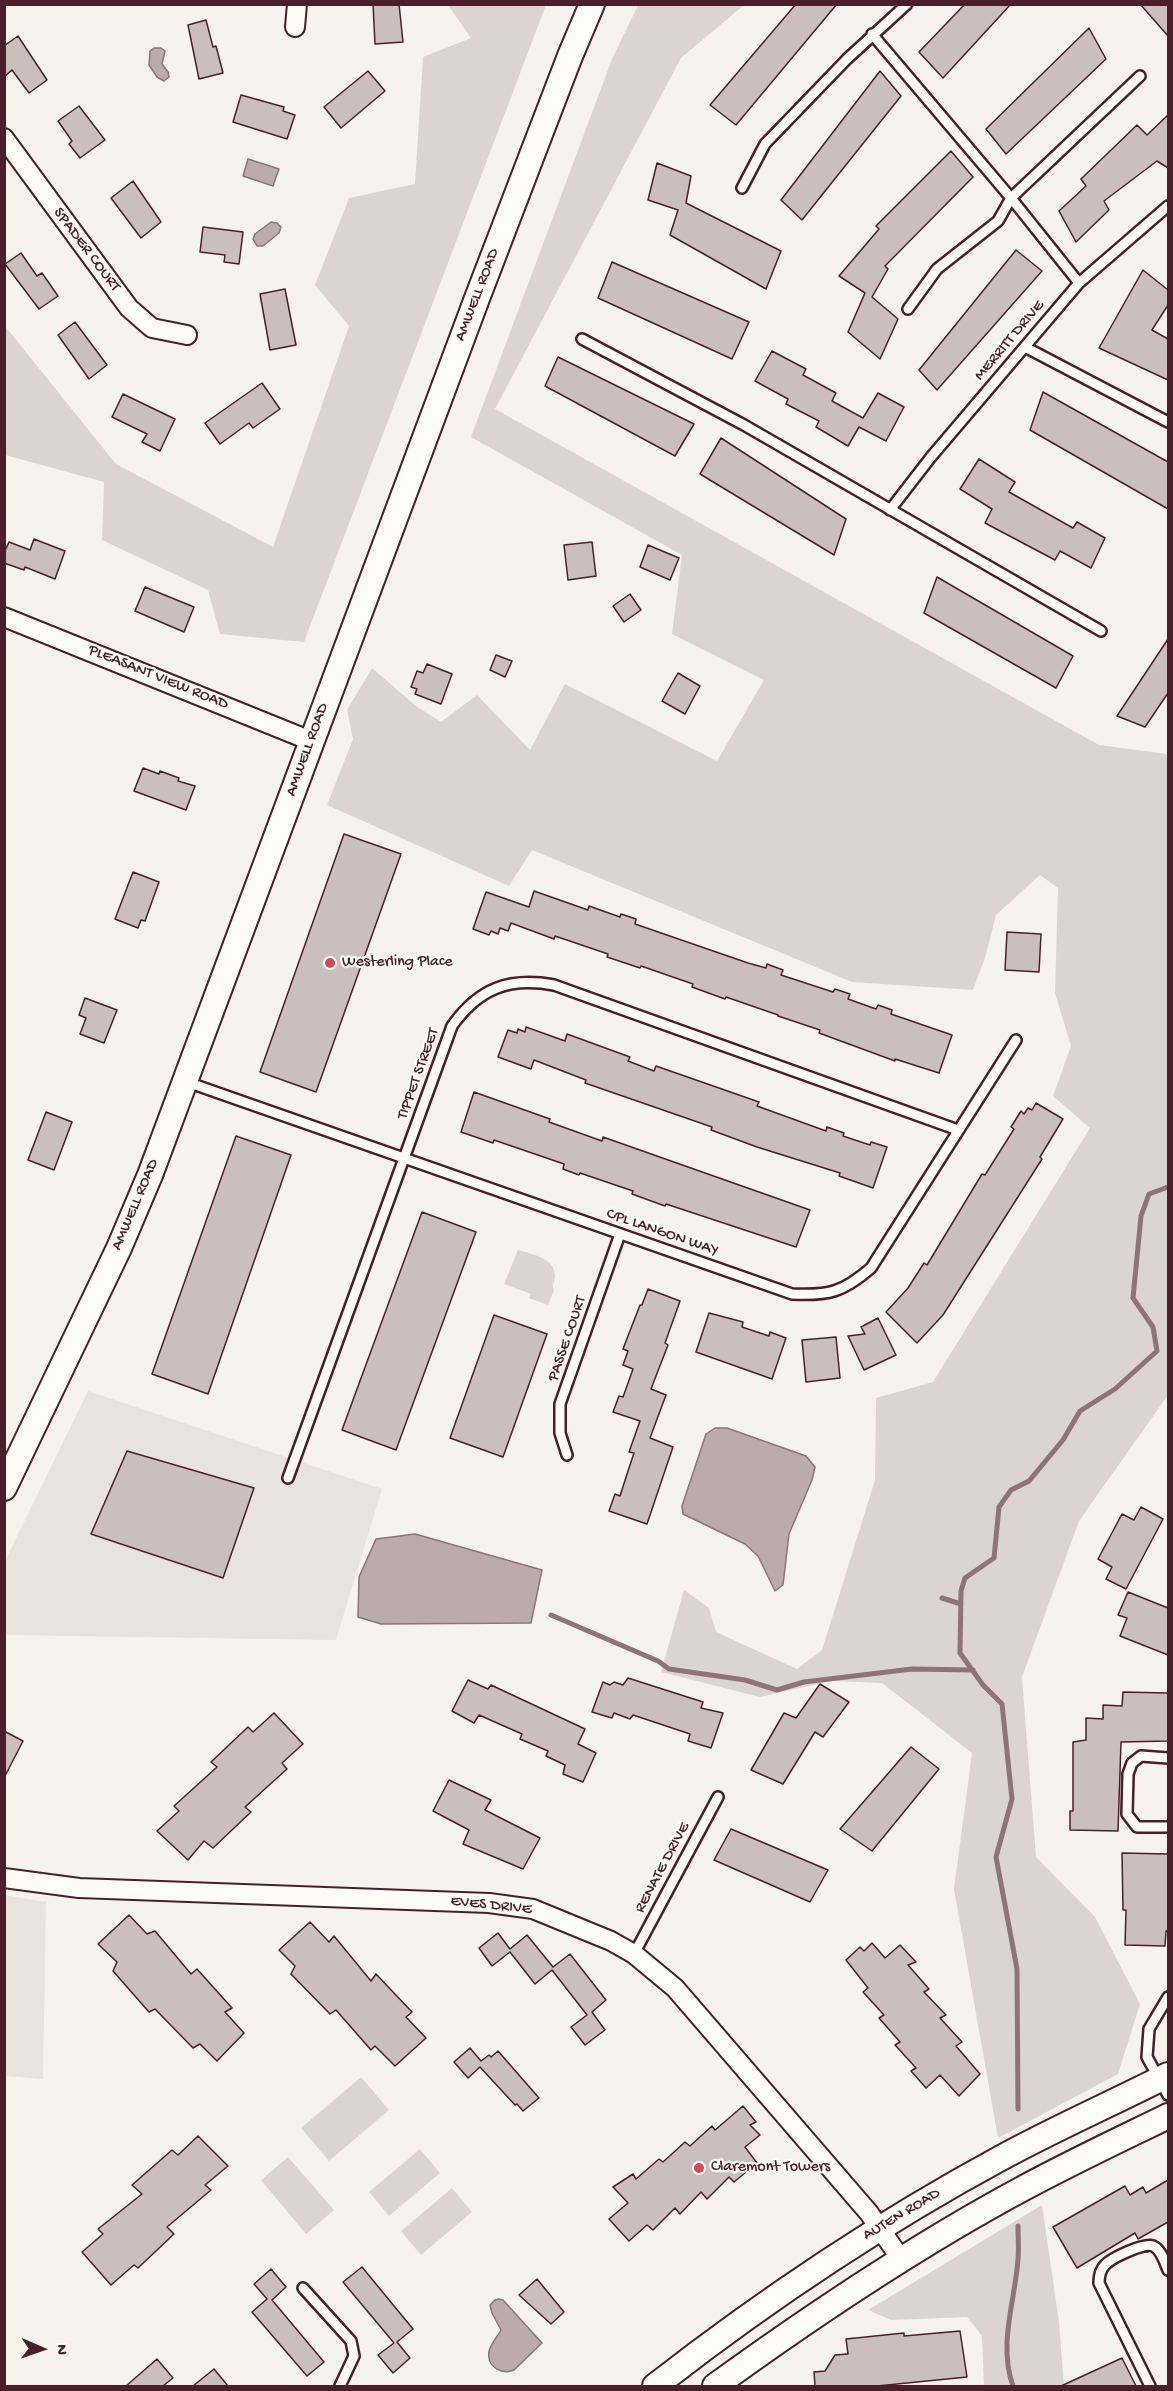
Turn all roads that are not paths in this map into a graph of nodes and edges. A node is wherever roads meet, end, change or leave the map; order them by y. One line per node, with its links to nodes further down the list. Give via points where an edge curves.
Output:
1 (297, 4): 4 (street)
2 (592, 4): 20 (main road, AMWELL ROAD, via 527,166)
3 (907, 4): 5 (lane)
4 (295, 27)
5 (872, 34): 8 (lane, via 765,144); 9 (lane)
6 (1140, 76): 9 (lane)
7 (4, 138): 13 (street, SPADER COURT, via 129,308 152,328)
8 (742, 188)
9 (1011, 198): 11 (lane); 12 (lane, via 998,222 937,269)
10 (1168, 206): 11 (lane, MERRITT DRIVE)
11 (1079, 283): 15 (lane, MERRITT DRIVE)
12 (908, 309)
13 (187, 335)
14 (582, 339): 17 (lane, via 744,425)
15 (1025, 347): 16 (lane); 17 (lane, MERRITT DRIVE)
16 (1168, 422)
17 (890, 510): 19 (lane)
18 (4, 617): 20 (street, PLEASANT VIEW ROAD)
19 (1101, 631)
20 (311, 741): 22 (main road, AMWELL ROAD)
21 (1016, 1040): 23 (lane, CPL LANGON WAY)
22 (185, 1081): 24 (lane, CPL LANGON WAY); 28 (main road, AMWELL ROAD, via 119,1248)
23 (958, 1130): 24 (lane, TIPPET STREET, via 575,992 534,981 514,982 494,988 463,1011 452,1026); 25 (lane, CPL LANGON WAY, via 871,1268 854,1283 830,1292 792,1294)
24 (404, 1158): 25 (lane, CPL LANGON WAY); 27 (lane, TIPPET STREET)
25 (620, 1234): 26 (lane, PASSE COURT, via 560,1404)
26 (567, 1455)
27 (288, 1478)
28 (4, 1488)
29 (1168, 1758): 31 (lane, via 1142,1756 1132,1763 1127,1814 1137,1827)
30 (718, 1797): 33 (lane, RENATE DRIVE)
31 (1168, 1827)
32 (4, 1878): 33 (street, EVES DRIVE, via 79,1888 489,1903 533,1909)
33 (634, 1954): 37 (street, EVES DRIVE, via 675,1988)
34 (1168, 1997): 35 (lane, via 1149,2029 1147,2056)
35 (1166, 2083): 37 (main road, AUTEN ROAD, via 1079,2117)
36 (1168, 2116): 38 (main road, via 1021,2189)
37 (880, 2227): 38 (street, EVES DRIVE); 42 (main road, AUTEN ROAD, via 742,2319)
38 (901, 2259): 43 (main road)
39 (1168, 2270): 44 (lane, via 1158,2250 1143,2245 1106,2263 1098,2283)
40 (303, 2288): 41 (lane, via 351,2340 354,2356)
41 (340, 2386)
42 (655, 2386)
43 (715, 2386)
44 (1150, 2386)

